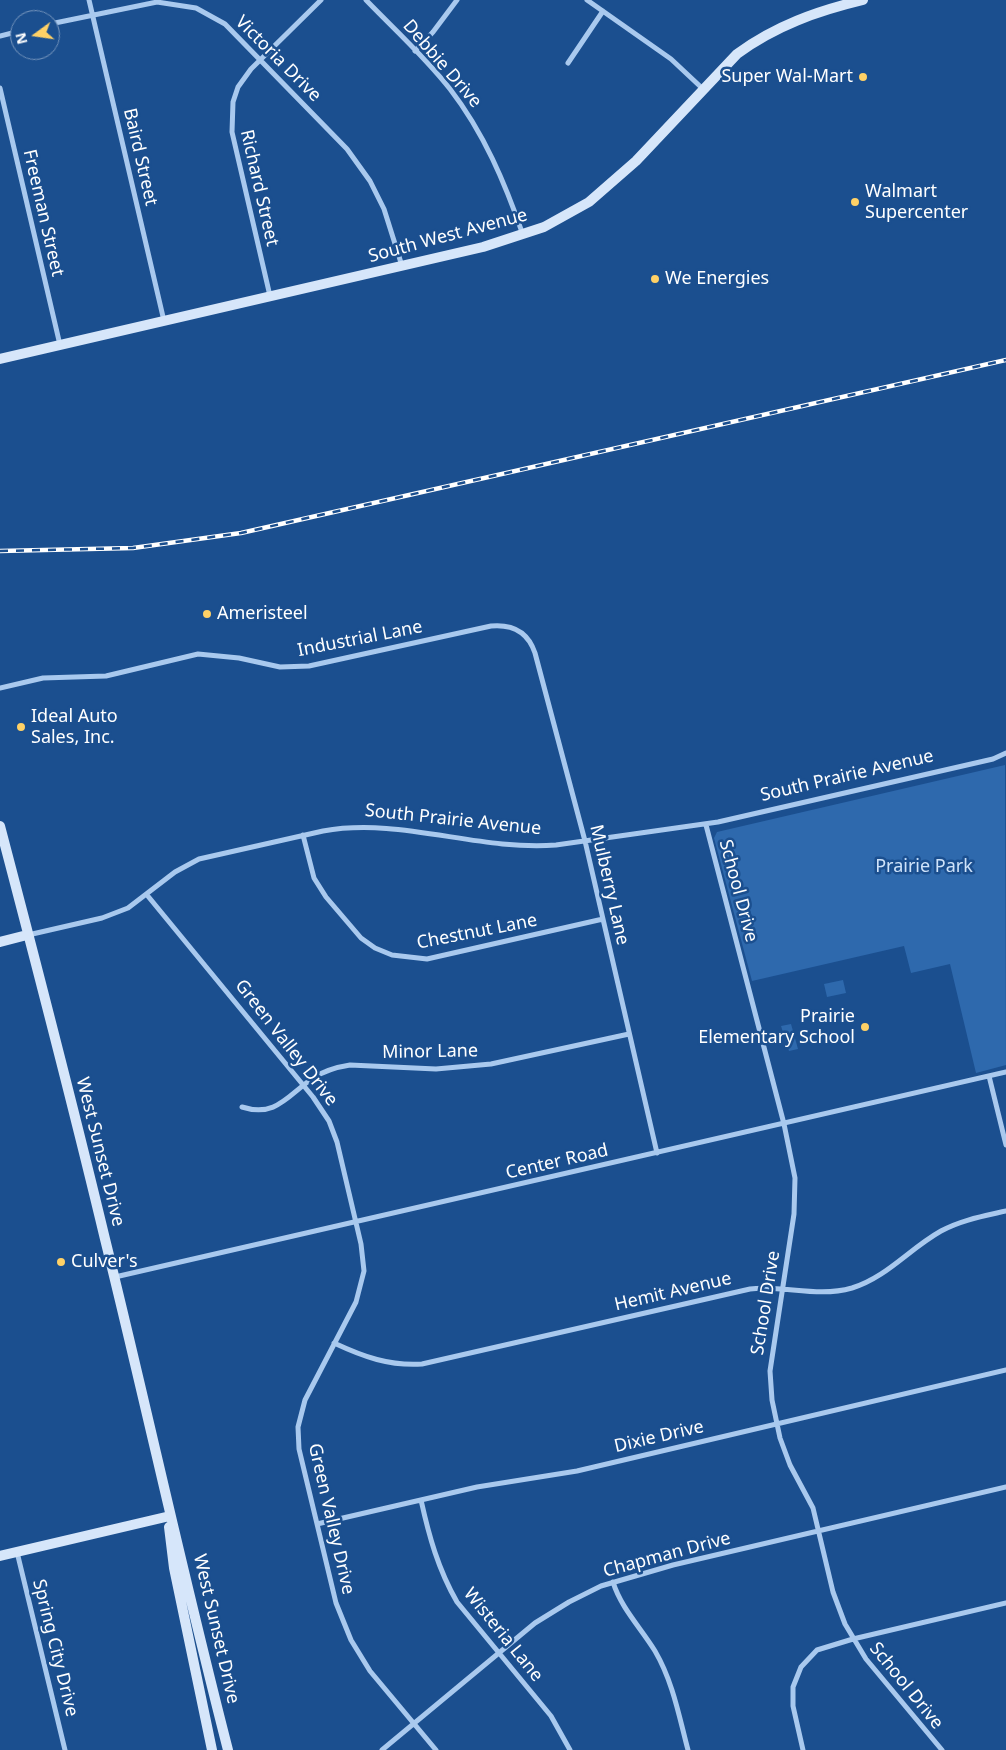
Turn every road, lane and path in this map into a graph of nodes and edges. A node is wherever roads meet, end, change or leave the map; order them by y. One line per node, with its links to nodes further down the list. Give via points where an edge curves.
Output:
1 (89, 0): 9 (street, Baird Street)
2 (321, 0): 12 (street, Richard Street)
3 (366, 0): 11 (street, Debbie Drive)
4 (457, 0): 11 (street)
5 (587, 0): 8 (street)
6 (863, 0): 7 (main road, South West Avenue)
7 (831, 4): 15 (main road, South West Avenue, via 770,32 737,54)
8 (603, 11): 13 (street); 15 (street, via 671,59)
9 (93, 14): 10 (street, Victoria Drive); 12 (street, Victoria Drive, via 157,2 196,8 225,24); 19 (street, Baird Street)
10 (60, 22)
11 (415, 51): 16 (street, Debbie Drive, via 449,88 471,119 499,170)
12 (260, 60): 17 (street, Victoria Drive, via 347,149 370,181 391,226); 18 (street, Richard Street, via 238,87 231,123)
13 (568, 63)
14 (0, 88): 20 (street, Freeman Street)
15 (703, 89): 16 (main road, South West Avenue, via 604,191 571,214)
16 (523, 236): 17 (main road, South West Avenue)
17 (402, 266): 18 (main road, South West Avenue)
18 (270, 296): 19 (main road, South West Avenue)
19 (164, 321): 20 (main road, South West Avenue)
20 (60, 344): 21 (main road, South West Avenue)
21 (0, 359)
22 (519, 630): 23 (street, Industrial Lane, via 491,626 309,666 280,667 198,654 106,676 43,678); 28 (street, Mulberry Lane, via 535,653)
23 (0, 688)
24 (1006, 753): 25 (street, South Prairie Avenue, via 987,761)
25 (706, 825): 28 (street, South Prairie Avenue); 38 (street, School Drive)
26 (0, 826): 31 (main road, West Sunset Drive)
27 (303, 835): 28 (street, South Prairie Avenue, via 364,826 513,846); 29 (street, South Prairie Avenue, via 198,859 175,872); 30 (street, Chestnut Lane, via 314,878 326,897 360,938 392,955 427,959)
28 (585, 841): 30 (street, Mulberry Lane)
29 (147, 895): 31 (street, South Prairie Avenue, via 128,908 102,918); 36 (street, Green Valley Drive)
30 (603, 919): 33 (street, Mulberry Lane)
31 (27, 935): 32 (main road, South Prairie Avenue); 43 (main road, West Sunset Drive)
32 (0, 942)
33 (629, 1034): 36 (street, Minor Lane, via 491,1064 436,1068 350,1065 313,1078); 40 (street, Mulberry Lane)
34 (1006, 1072): 35 (street, Center Road)
35 (989, 1076): 38 (street, Center Road); 39 (street)
36 (304, 1086): 37 (street, Minor Lane, via 268,1109); 42 (street, Green Valley Drive, via 334,1131)
37 (242, 1107)
38 (784, 1124): 40 (street, Center Road); 44 (street, School Drive, via 795,1194)
39 (1006, 1145)
40 (657, 1153): 42 (street, Center Road)
41 (1006, 1211): 44 (street, Hemit Avenue, via 942,1231 885,1273 852,1287 816,1293)
42 (356, 1221): 43 (street, Center Road); 45 (street, Green Valley Drive, via 364,1260 363,1278 356,1302)
43 (114, 1277): 50 (main road, West Sunset Drive)
44 (782, 1290): 45 (street, Hemit Avenue, via 750,1289 422,1364 376,1361); 47 (street, School Drive, via 770,1371)
45 (334, 1343): 51 (street, Green Valley Drive, via 305,1400 298,1427 299,1449)
46 (1006, 1370): 47 (street, Dixie Drive)
47 (777, 1423): 49 (street, Dixie Drive, via 577,1471); 52 (street, School Drive, via 786,1455 810,1501)
48 (1006, 1487): 52 (street, Chapman Drive)
49 (421, 1500): 51 (street, Dixie Drive); 58 (street, Wisteria Lane, via 434,1554 446,1585)
50 (170, 1516): 53 (main road); 61 (main road, West Sunset Drive, via 174,1568); 62 (main road, West Sunset Drive)
51 (317, 1524): 59 (street, Green Valley Drive, via 336,1603 351,1640 370,1672)
52 (819, 1530): 55 (street, Chapman Drive); 57 (street, School Drive, via 837,1603)
53 (17, 1552): 54 (main road); 60 (street, Spring City Drive)
54 (0, 1556)
55 (613, 1582): 58 (street, Chapman Drive, via 552,1612); 66 (street, via 620,1600 663,1667 675,1697)
56 (1006, 1604): 57 (street)
57 (853, 1639): 67 (street, via 817,1650 798,1674 792,1699); 68 (street, School Drive)
58 (498, 1653): 59 (street, Chapman Drive); 65 (street, Wisteria Lane, via 551,1716)
59 (414, 1725): 63 (street, Chapman Drive); 64 (street, Green Valley Drive)
60 (65, 1750)
61 (212, 1750)
62 (228, 1750)
63 (382, 1750)
64 (436, 1750)
65 (570, 1750)
66 (688, 1750)
67 (803, 1750)
68 (942, 1750)

